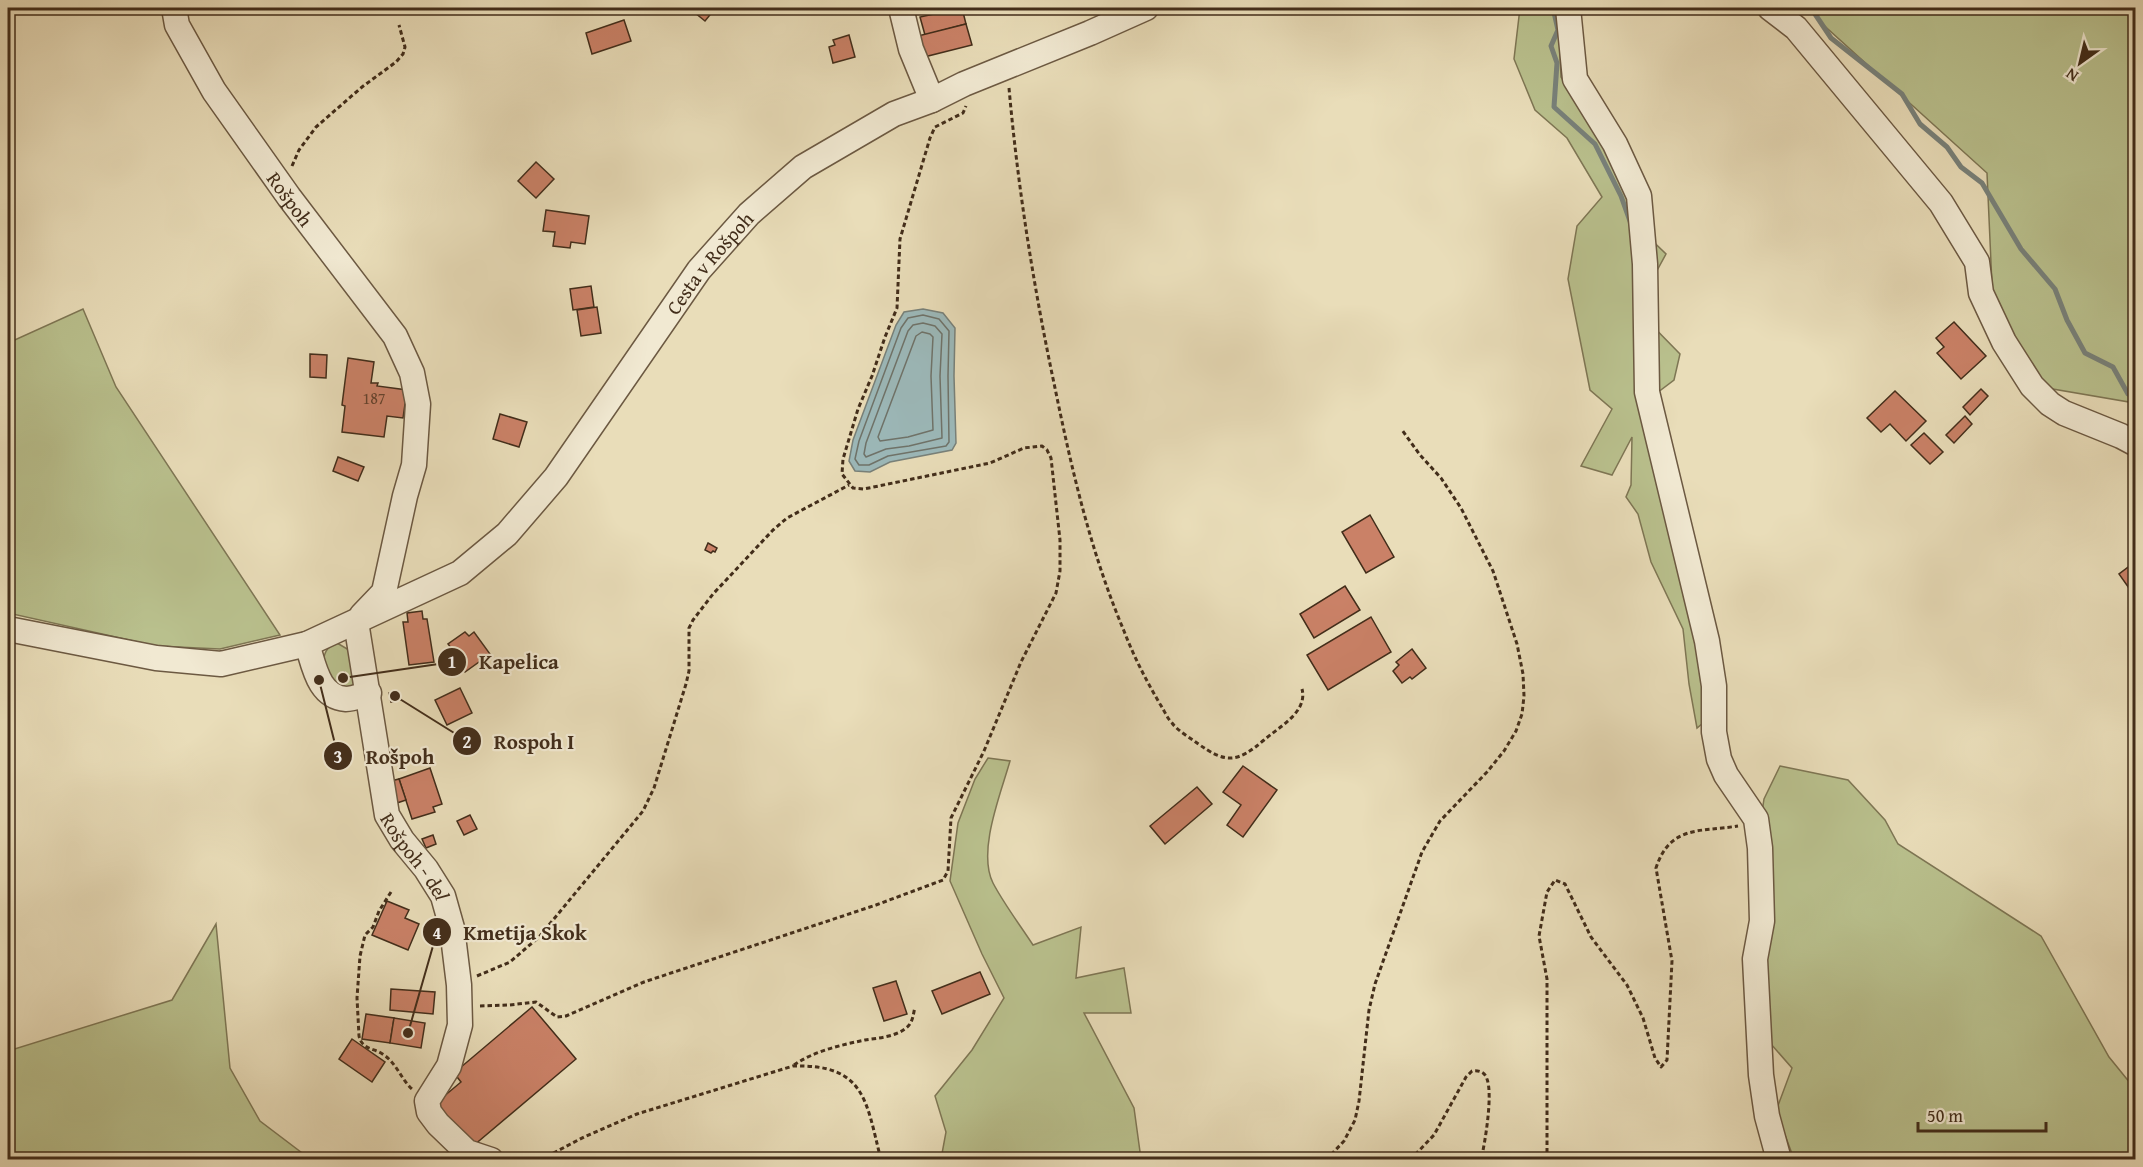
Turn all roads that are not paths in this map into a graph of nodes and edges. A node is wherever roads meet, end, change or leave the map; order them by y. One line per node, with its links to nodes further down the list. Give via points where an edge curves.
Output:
1 (174, 8): 8 (street, Rošpoh, via 177,25 214,92 395,336 412,373 418,404 414,465 384,592)
2 (901, 8): 6 (street, via 911,49)
3 (1146, 8): 6 (street, Cesta v Rošpoh)
4 (1568, 8): 13 (street, via 1575,80 1615,144 1639,196 1646,264 1647,392 1707,641 1719,759 1756,819 1762,921 1755,959 1761,1075)
5 (1770, 8): 7 (street, via 1796,28 1941,203 1977,262 1981,293 2004,342 2032,386 2064,413)
6 (932, 100): 8 (street, Cesta v Rošpoh, via 894,114 803,167 749,214 699,270 556,477 507,534 460,573)
7 (2136, 444)
8 (356, 622): 10 (street, Cesta v Rošpoh); 11 (street)
9 (8, 629): 10 (street, Cesta v Rošpoh, via 156,658 221,664)
10 (306, 644): 11 (street, via 317,677 328,692 348,699)
11 (369, 693): 12 (street, Rošpoh - del, via 387,815 443,896 452,928 460,1025 449,1066 427,1101 429,1112 467,1152)
12 (491, 1160)
13 (1779, 1160)

